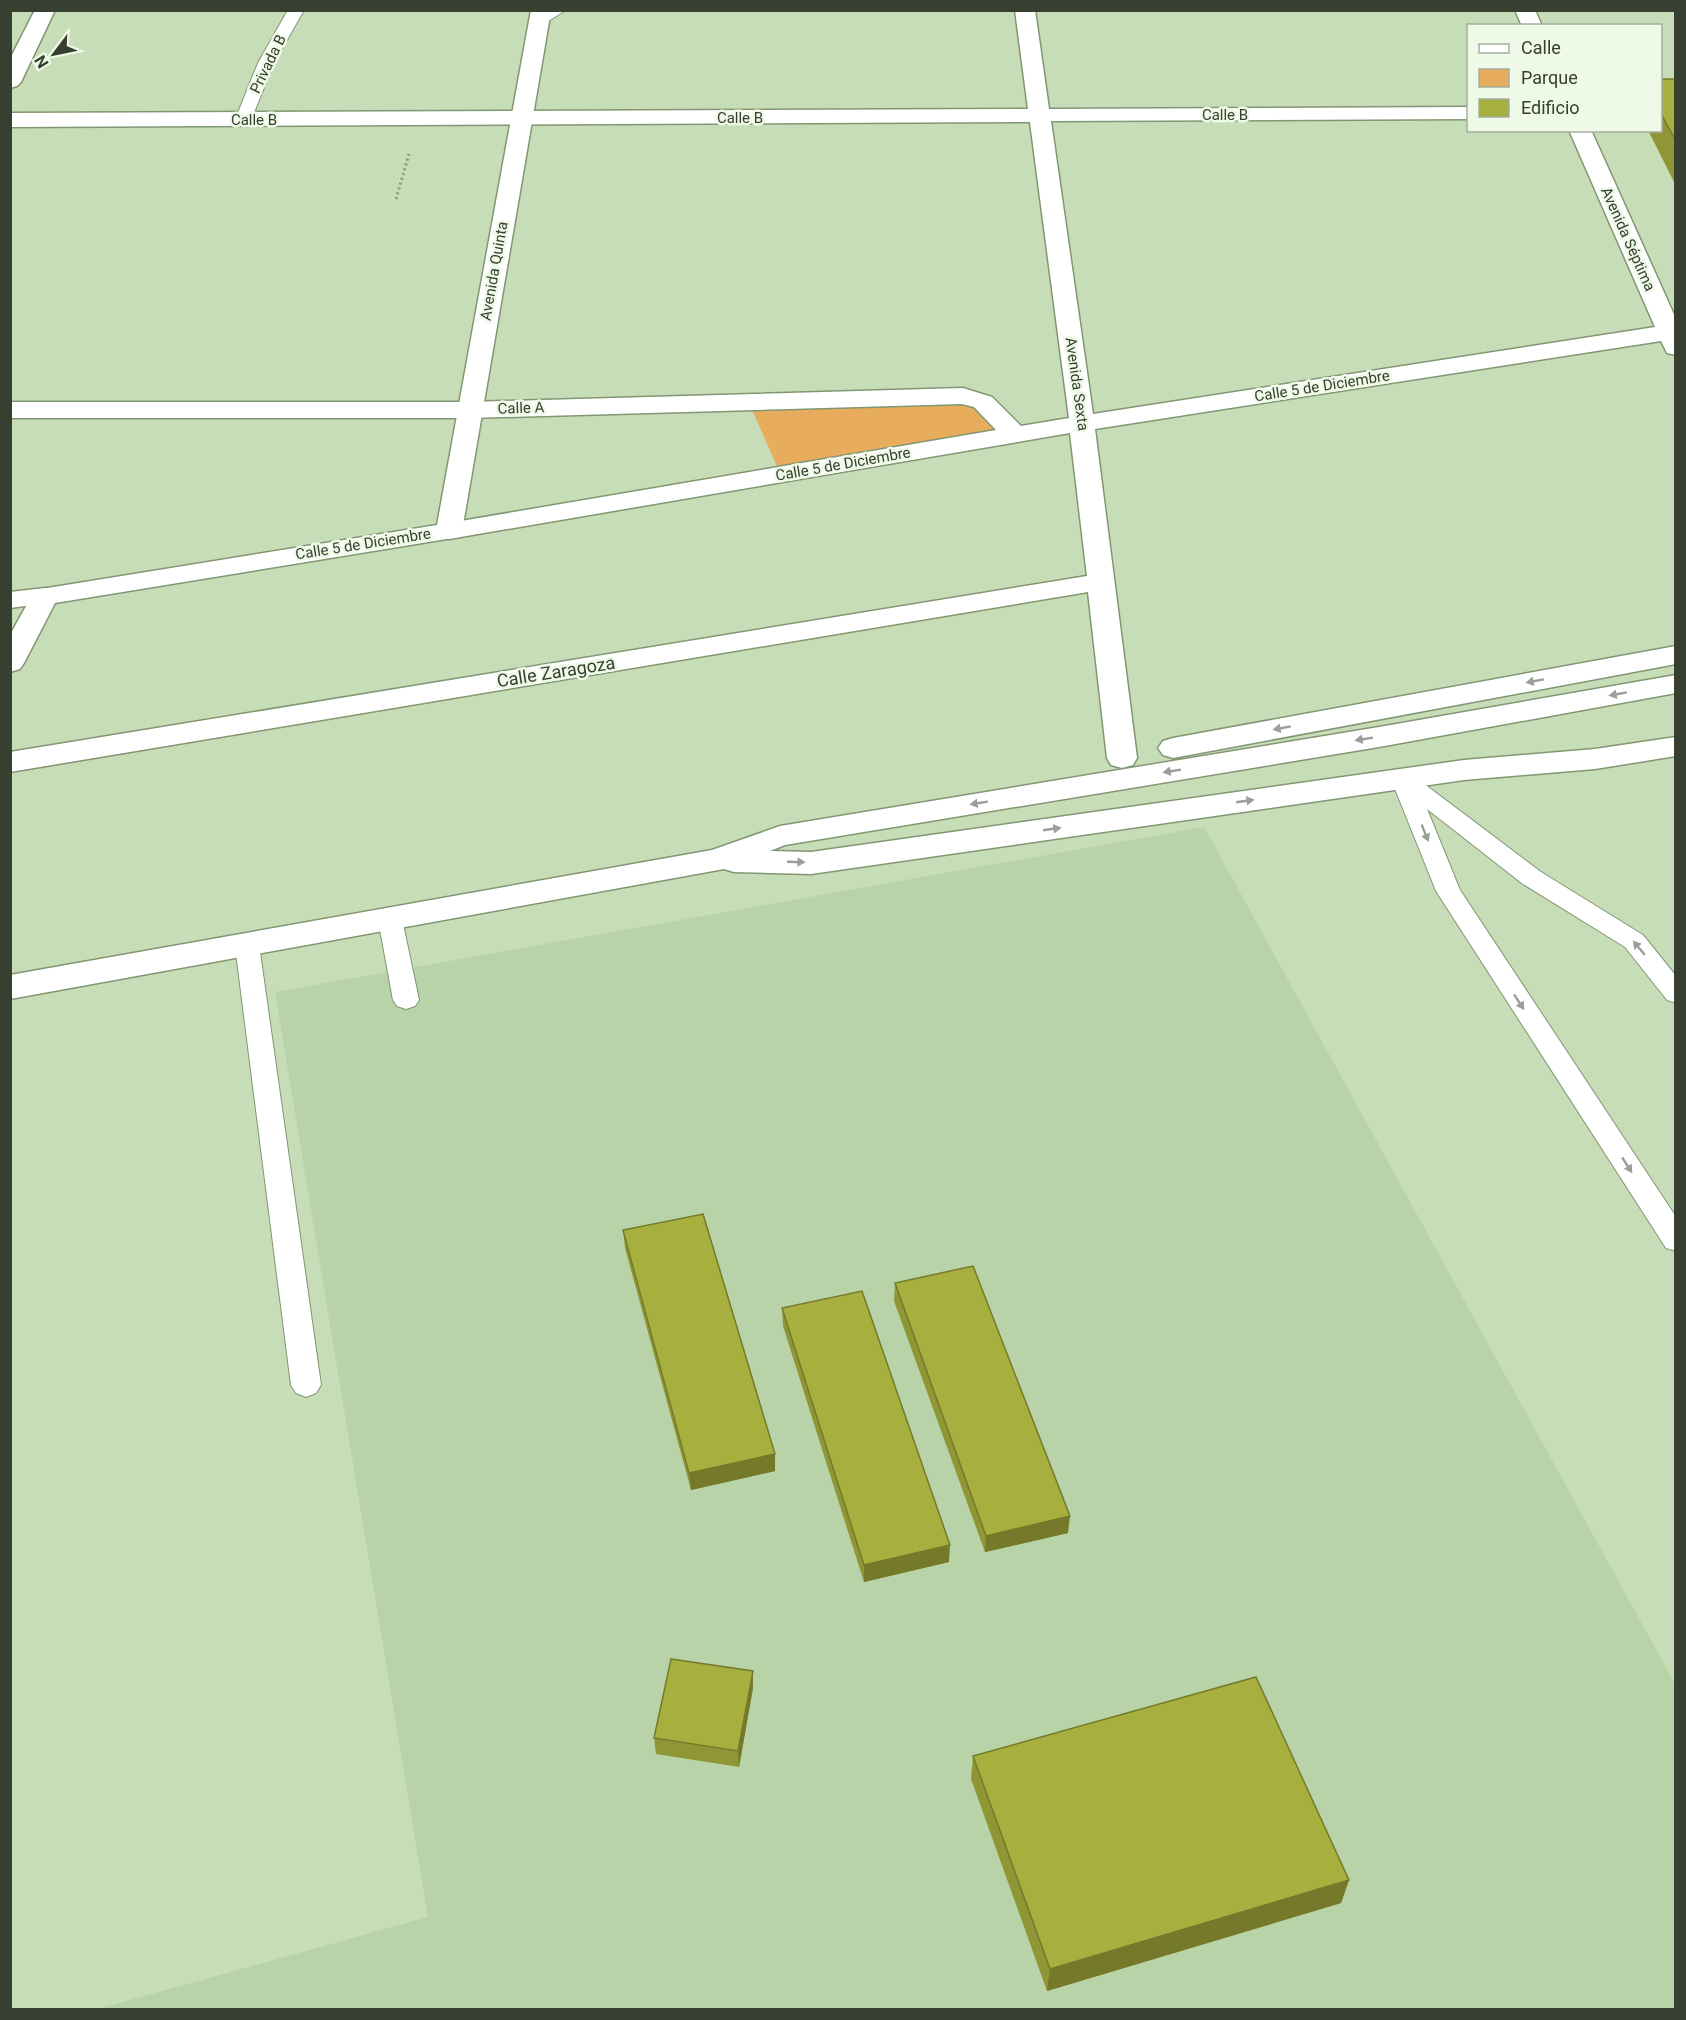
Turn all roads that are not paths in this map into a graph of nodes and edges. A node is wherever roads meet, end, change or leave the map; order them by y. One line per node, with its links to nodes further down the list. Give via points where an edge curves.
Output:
1 (45, 10): 7 (street)
2 (296, 10): 12 (lane, Privada B, via 266,63)
3 (1025, 10): 9 (street, Avenida Sexta)
4 (1525, 10): 6 (street)
5 (546, 14): 10 (street, Avenida Quinta)
6 (1531, 24)
7 (10, 82)
8 (1467, 113): 9 (street, Calle B)
9 (1040, 117): 10 (street, Calle B); 17 (street, Avenida Sexta)
10 (521, 119): 12 (street, Calle B); 16 (street, Avenida Quinta)
11 (10, 120): 12 (street, Calle B)
12 (243, 120)
13 (1581, 132): 14 (street, Avenida Séptima)
14 (1673, 337): 17 (street, Calle 5 de Diciembre)
15 (10, 410): 16 (street, Calle A)
16 (470, 410): 18 (street, Calle A, via 963,396 983,402); 19 (street, Avenida Quinta)
17 (1082, 423): 18 (street, Calle 5 de Diciembre); 20 (street, Avenida Sexta)
18 (1017, 435): 19 (street, Calle 5 de Diciembre)
19 (449, 531): 21 (street, Calle 5 de Diciembre)
20 (1101, 582): 29 (street, Avenida Sexta); 30 (street, Calle Zaragoza)
21 (45, 596): 22 (street, Calle 5 de Diciembre); 24 (street)
22 (10, 600)
23 (1676, 655): 29 (street, one-way to 29)
24 (10, 663)
25 (1676, 684): 26 (street, one-way to 26)
26 (1547, 706): 32 (street, via 1407,746 1397,755); 33 (street, one-way to 33)
27 (1676, 726): 31 (street)
28 (1676, 746): 31 (street, via 1595,759)
29 (1122, 758): 33 (street, via 834,807)
30 (10, 762)
31 (1464, 770): 32 (street)
32 (1403, 778): 34 (street, one-way to 32, via 811,863); 38 (lane, one-way to 32, via 1634,941 1532,878); 40 (lane, one-way to 40, via 1448,891)
33 (780, 837): 34 (street)
34 (717, 860): 35 (street)
35 (395, 918): 36 (street); 39 (lane, via 391,924)
36 (247, 945): 37 (street); 41 (lane)
37 (10, 987)
38 (1676, 994)
39 (406, 1000)
40 (1676, 1239)
41 (306, 1385)

